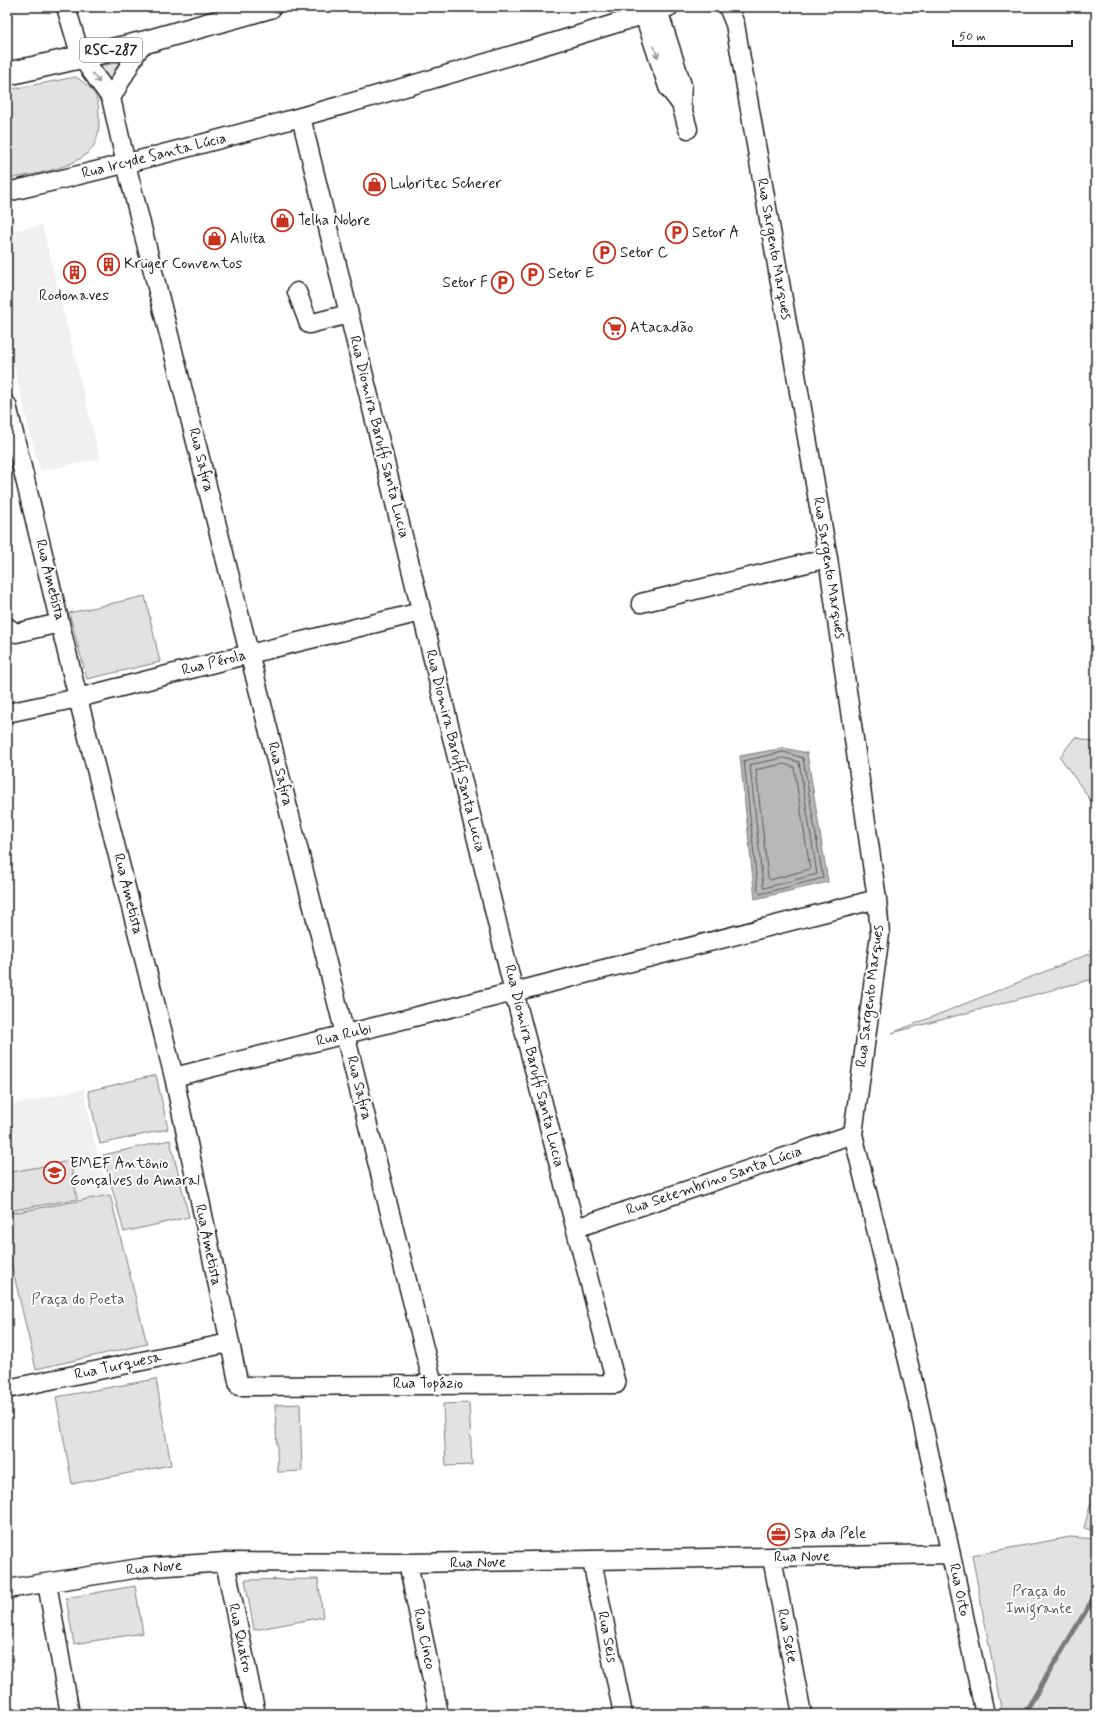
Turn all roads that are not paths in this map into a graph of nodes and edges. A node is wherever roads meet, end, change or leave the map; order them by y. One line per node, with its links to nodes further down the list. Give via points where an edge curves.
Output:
1 (66, 7): 6 (street)
2 (270, 7): 5 (highway, RSC-287)
3 (728, 7): 16 (street, Rua Sargento Marques, via 735,24)
4 (657, 11): 9 (street, Rua Ircyde Santa Lúcia); 10 (street, via 668,87 681,104)
5 (142, 43): 6 (highway, RSC-287); 8 (street)
6 (81, 57): 7 (highway, RSC-287); 8 (street, one-way to 8)
7 (7, 74)
8 (111, 98): 11 (street, Rua Safira)
9 (301, 118): 11 (street, Rua Ircyde Santa Lúcia); 14 (street, Rua Diomira Baruffi Santa Lucia)
10 (688, 129)
11 (126, 164): 12 (street, Rua Ircyde Santa Lúcia); 21 (street, Rua Safira)
12 (7, 192)
13 (297, 292): 14 (street, via 309,324)
14 (350, 314): 18 (street, Rua Diomira Baruffi Santa Lucia)
15 (7, 405): 19 (street, Rua Ametista)
16 (828, 558): 17 (street); 24 (street, Rua Sargento Marques)
17 (641, 603)
18 (421, 612): 21 (street, Rua Pérola); 25 (street, Rua Diomira Baruffi Santa Lucia)
19 (60, 623): 20 (street, via 16,633); 22 (street, Rua Ametista)
20 (7, 627)
21 (250, 654): 22 (street, Rua Pérola); 26 (street, Rua Safira)
22 (78, 698): 23 (street, Rua Pérola); 27 (street, Rua Ametista)
23 (7, 713)
24 (877, 899): 25 (street, Rua Rubi); 28 (street, Rua Sargento Marques, via 880,934)
25 (514, 992): 26 (street, Rua Rubi); 29 (street, Rua Diomira Baruffi Santa Lucia)
26 (345, 1035): 27 (street, Rua Rubi); 31 (street, Rua Safira)
27 (174, 1077): 30 (street, Rua Ametista)
28 (853, 1134): 29 (street, Rua Setembrino Santa Lúcia); 35 (street, Rua Oito, via 919,1406)
29 (576, 1228): 32 (street, Rua Diomira Baruffi Santa Lucia)
30 (228, 1343): 33 (street, Rua Ametista); 34 (street, Rua Turquesa)
31 (433, 1384): 32 (street, Rua Topázio); 33 (street, Rua Topázio)
32 (616, 1384)
33 (239, 1386)
34 (7, 1389)
35 (951, 1554): 36 (street, Rua Nove); 47 (street, Rua Oito)
36 (772, 1558): 37 (street, Rua Nove); 46 (street, Rua Sete)
37 (592, 1561): 39 (street, Rua Nove); 45 (street, Rua Seis)
38 (225, 1562): 39 (street, Rua Nove); 40 (street, Rua Nove, via 140,1568); 43 (street, Rua Quatro)
39 (408, 1564): 44 (street, Rua Cinco)
40 (46, 1583): 41 (street, Rua Nove); 42 (street)
41 (7, 1589)
42 (70, 1714)
43 (256, 1714)
44 (439, 1714)
45 (623, 1714)
46 (802, 1714)
47 (985, 1714)

